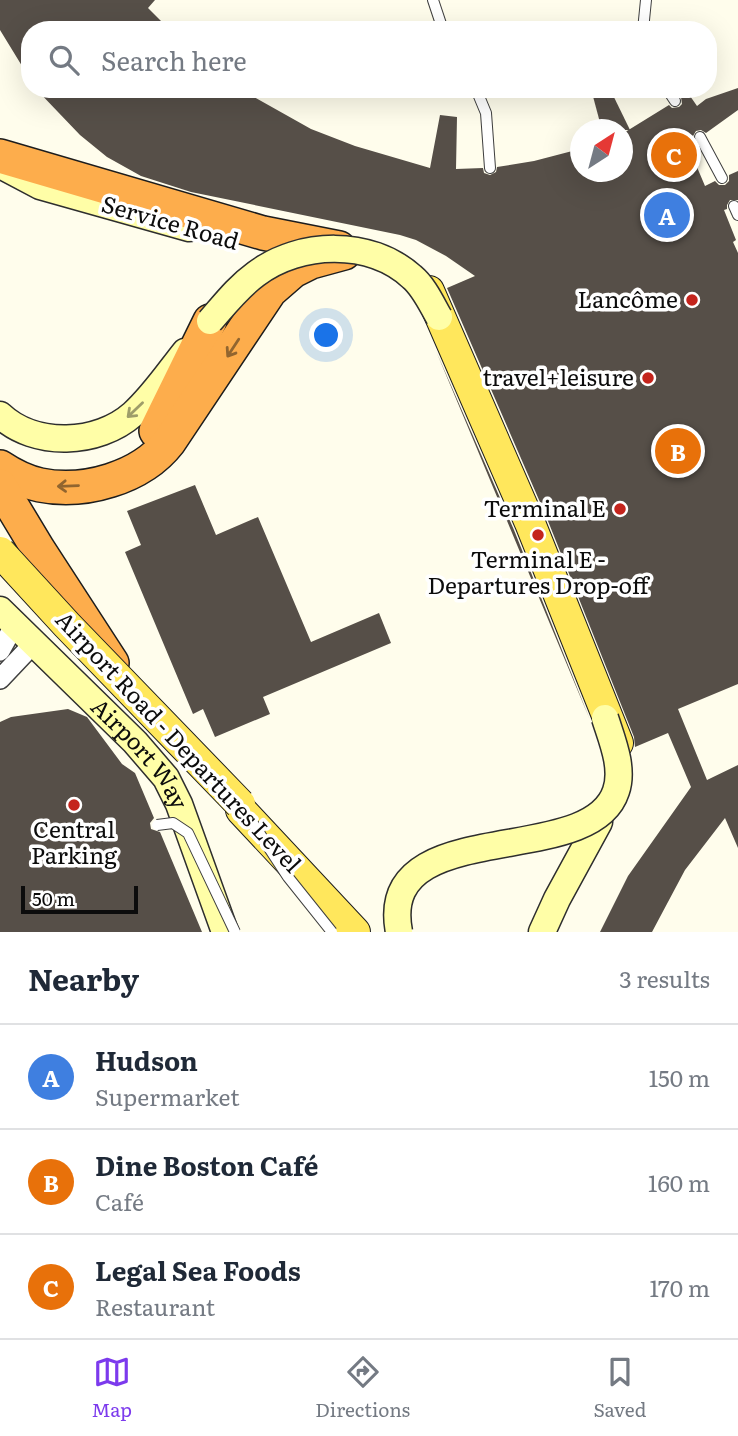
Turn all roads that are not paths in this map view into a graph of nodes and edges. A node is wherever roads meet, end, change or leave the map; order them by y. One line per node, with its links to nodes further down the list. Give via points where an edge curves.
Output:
1 (433, 0): 3 (lane)
2 (646, 0): 4 (lane)
3 (440, 21)
4 (644, 21)
5 (480, 98): 11 (lane, via 486,113)
6 (673, 98): 7 (lane)
7 (675, 101)
8 (700, 137): 12 (lane)
9 (0, 156): 14 (highway, bridge, via 273,236)
10 (0, 164): 13 (main road, Service Road, via 40,186)
11 (490, 168)
12 (722, 178)
13 (247, 245): 14 (main road, Service Road); 15 (highway, via 272,267)
14 (348, 251): 15 (highway, via 293,271); 16 (main road, bridge, via 302,253 272,264 242,285); 30 (main road, via 400,264 427,287 438,309 618,744 622,788); 37 (main road, bridge, via 403,269 435,309 598,697 619,780 611,802 592,821 424,867 404,888 399,901)
15 (270, 291): 19 (highway, one-way to 19, via 169,442)
16 (211, 321): 17 (main road, one-way to 17, via 133,414 105,431 54,438 29,433); 19 (highway)
17 (0, 415)
18 (0, 467): 19 (highway, one-way to 18, via 110,480 60,487 34,484)
19 (134, 470)
20 (0, 486): 28 (highway, bridge)
21 (0, 512): 28 (highway)
22 (0, 552): 28 (main road, Airport Road - Departures Level, bridge)
23 (0, 570): 28 (main road)
24 (8, 617): 25 (main road, Airport Way); 26 (street)
25 (35, 642): 27 (street); 28 (main road, Airport Way)
26 (0, 651)
27 (0, 679)
28 (136, 714): 29 (main road, Airport Road - Departures Level, bridge); 32 (main road); 33 (main road, Airport Way, via 157,767 179,804)
29 (240, 804): 35 (lane, bridge, via 288,877); 36 (main road, Airport Road - Departures Level, bridge)
30 (598, 822): 37 (main road, via 431,862 402,897); 38 (main road)
31 (157, 825): 34 (lane, bridge, via 173,823 188,833)
32 (264, 833): 35 (main road); 36 (main road)
33 (225, 932)
34 (234, 932)
35 (332, 932)
36 (355, 932)
37 (400, 932)
38 (542, 932)

